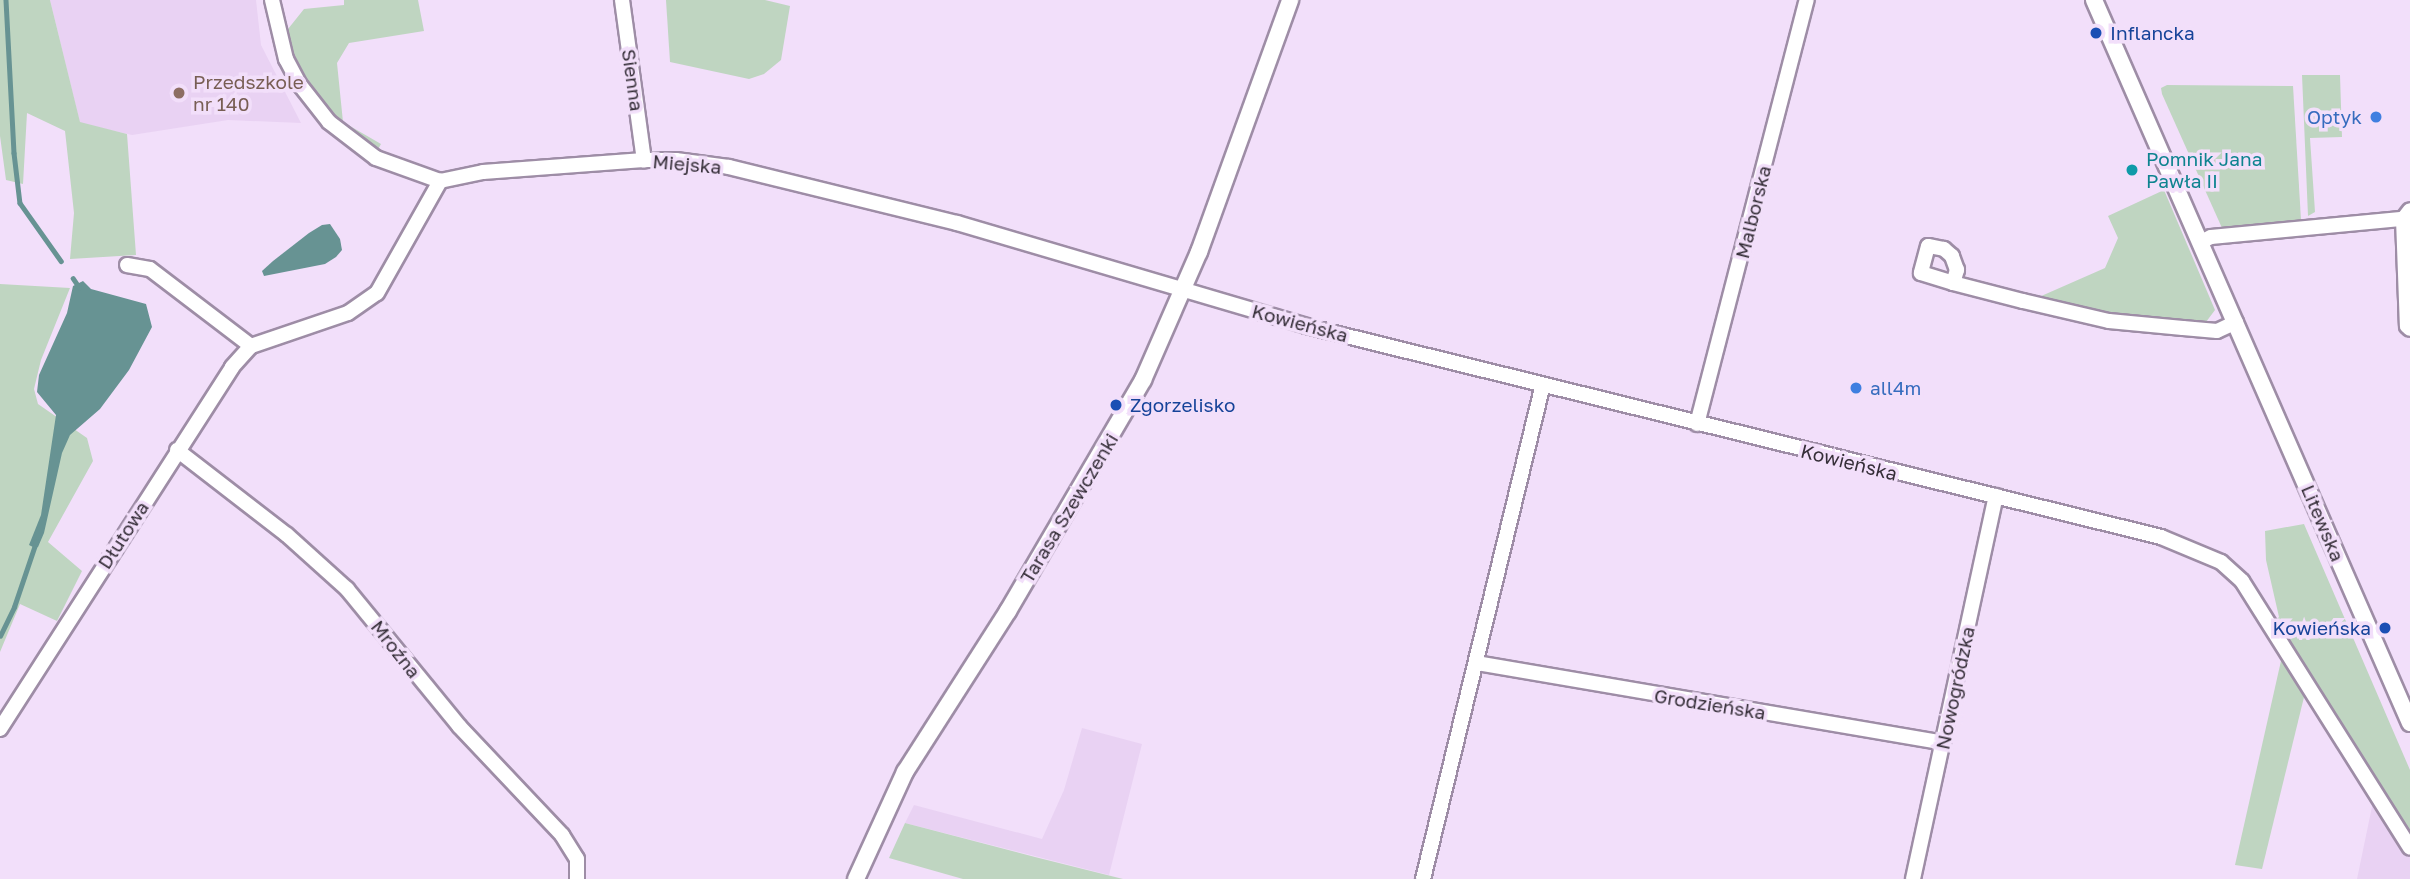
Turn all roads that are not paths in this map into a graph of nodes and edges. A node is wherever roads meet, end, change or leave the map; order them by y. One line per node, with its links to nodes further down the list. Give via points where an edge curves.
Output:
1 (272, 0): 7 (street, via 286,59 329,122 376,158)
2 (622, 0): 6 (street, Sienna)
3 (1290, 0): 12 (street, Tarasa Szewczenki)
4 (1807, 0): 17 (street, Malborska)
5 (2094, 0): 9 (street, Litewska)
6 (644, 160): 7 (street, Miejska, via 484,172); 12 (street, Miejska, via 729,167 957,222)
7 (440, 181): 15 (street, via 377,293 348,313)
8 (2406, 214): 9 (street, via 2211,237); 14 (street)
9 (2201, 242): 13 (street, Litewska)
10 (127, 264): 15 (street, via 150,269)
11 (1953, 283): 13 (street, via 2109,321 2217,331)
12 (1184, 290): 16 (street, Kowieńska, via 1306,326); 26 (street, Tarasa Szewczenki, via 1143,380 1073,504 905,772)
13 (2236, 322): 21 (street, Litewska)
14 (2410, 329)
15 (251, 346): 18 (street, Dłutowa)
16 (1543, 384): 17 (street, Kowieńska); 20 (street)
17 (1697, 424): 19 (street, Kowieńska)
18 (177, 450): 22 (street, Dłutowa); 25 (street, Mroźna, via 288,536 347,589 459,726 562,835 577,859)
19 (1996, 496): 23 (street, Nowogródzka); 24 (street, Kowieńska, via 2161,537 2226,566 2250,591)
20 (1477, 663): 23 (street, Grodzieńska); 27 (street)
21 (2410, 723)
22 (0, 729)
23 (1944, 743): 28 (street, Nowogródzka)
24 (2410, 848)
25 (577, 879)
26 (856, 879)
27 (1423, 879)
28 (1913, 879)

